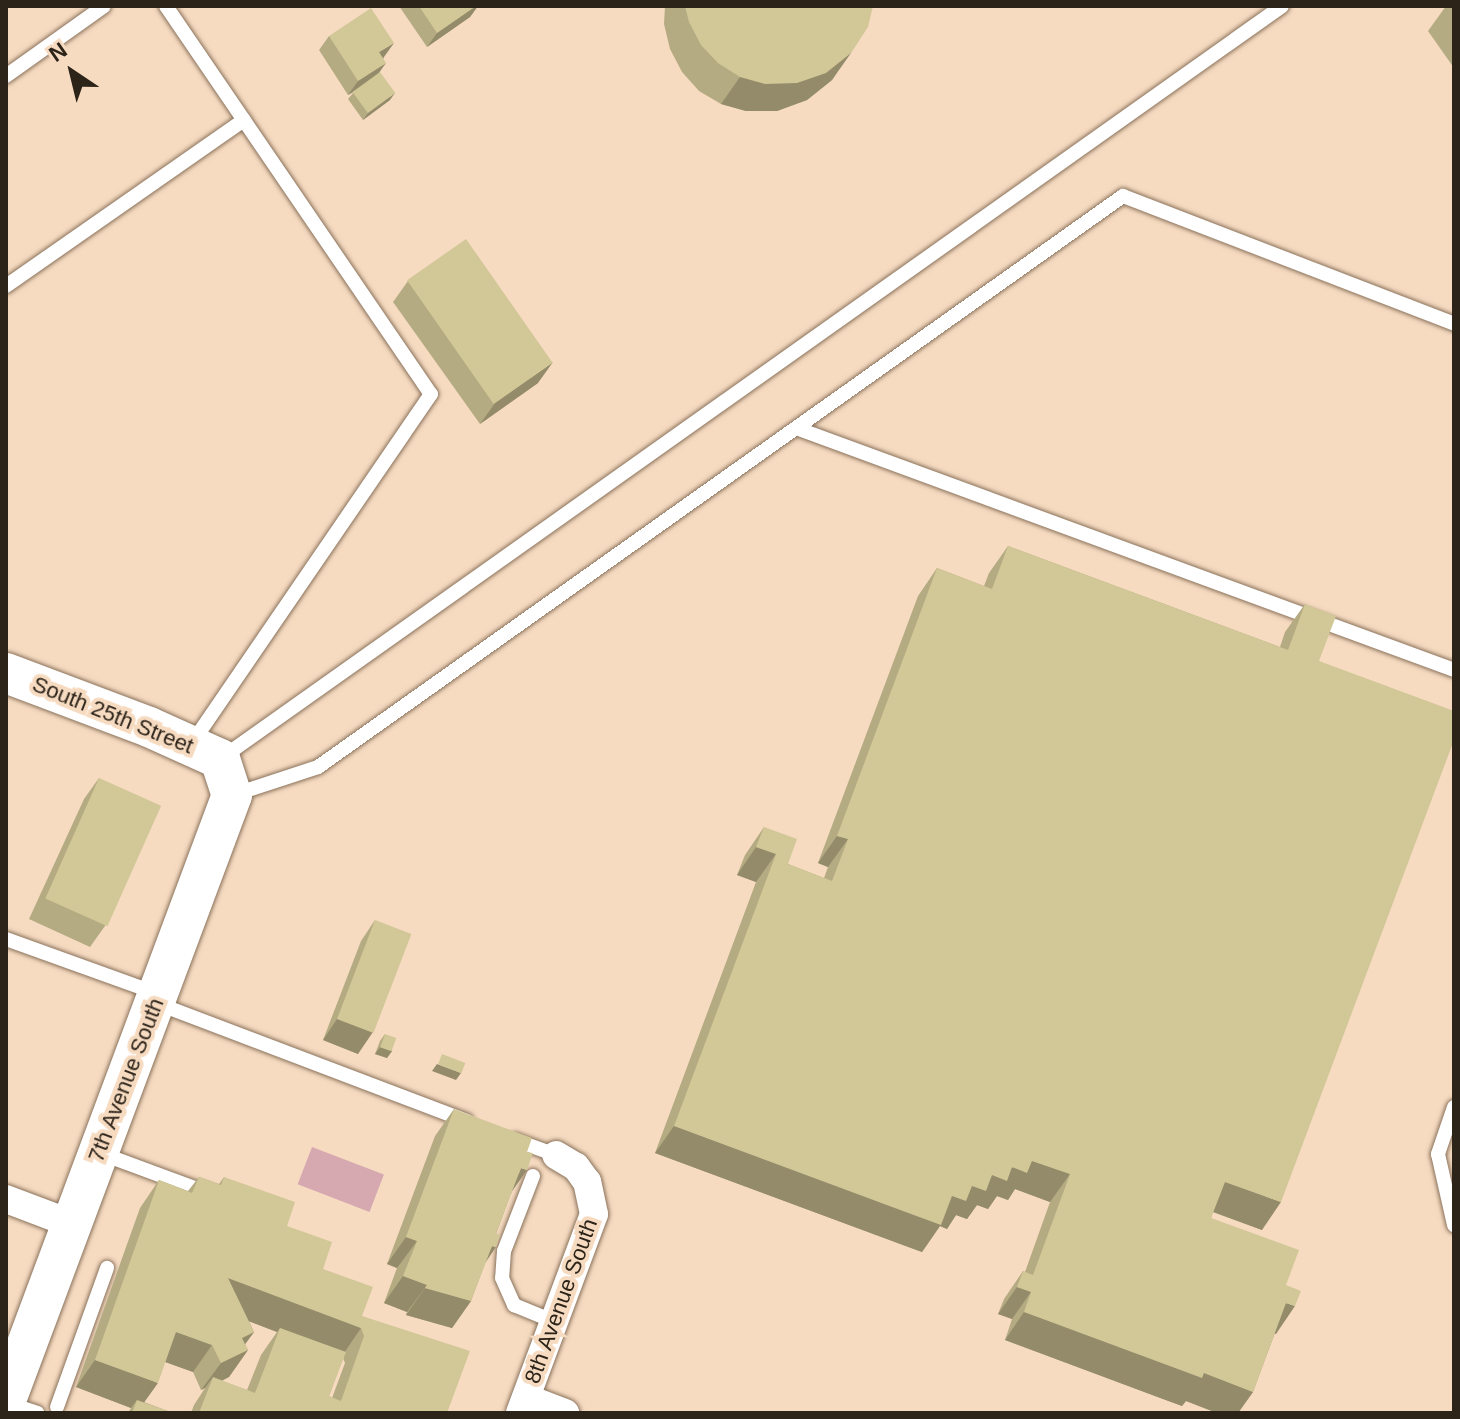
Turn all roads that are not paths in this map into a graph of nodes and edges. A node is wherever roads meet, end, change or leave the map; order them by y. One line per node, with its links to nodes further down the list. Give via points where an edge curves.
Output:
1 (104, 6): 4 (lane)
2 (166, 6): 5 (lane)
3 (1282, 6): 11 (lane)
4 (6, 76)
5 (244, 120): 6 (lane); 11 (lane, via 431,394)
6 (6, 286)
7 (1454, 324): 8 (lane, via 1123,196)
8 (796, 428): 9 (lane); 11 (lane, via 318,767)
9 (1454, 670)
10 (6, 673): 11 (street, South 25th Street)
11 (214, 766): 13 (street, 7th Avenue South)
12 (6, 939): 13 (lane)
13 (157, 998): 15 (street, 7th Avenue South); 16 (lane)
14 (1454, 1107): 21 (lane, via 1438,1154)
15 (99, 1153): 18 (lane); 20 (street, 7th Avenue South)
16 (556, 1155): 23 (street, 8th Avenue South, via 576,1167 587,1182 594,1214)
17 (533, 1176): 23 (lane, via 504,1251 502,1278 514,1305)
18 (215, 1196)
19 (6, 1199): 20 (street)
20 (72, 1224): 24 (street, 7th Avenue South)
21 (1454, 1225)
22 (107, 1268): 26 (lane)
23 (555, 1322): 25 (street, 8th Avenue South)
24 (6, 1401): 27 (lane)
25 (523, 1406): 28 (street)
26 (57, 1407)
27 (37, 1413)
28 (565, 1413)

